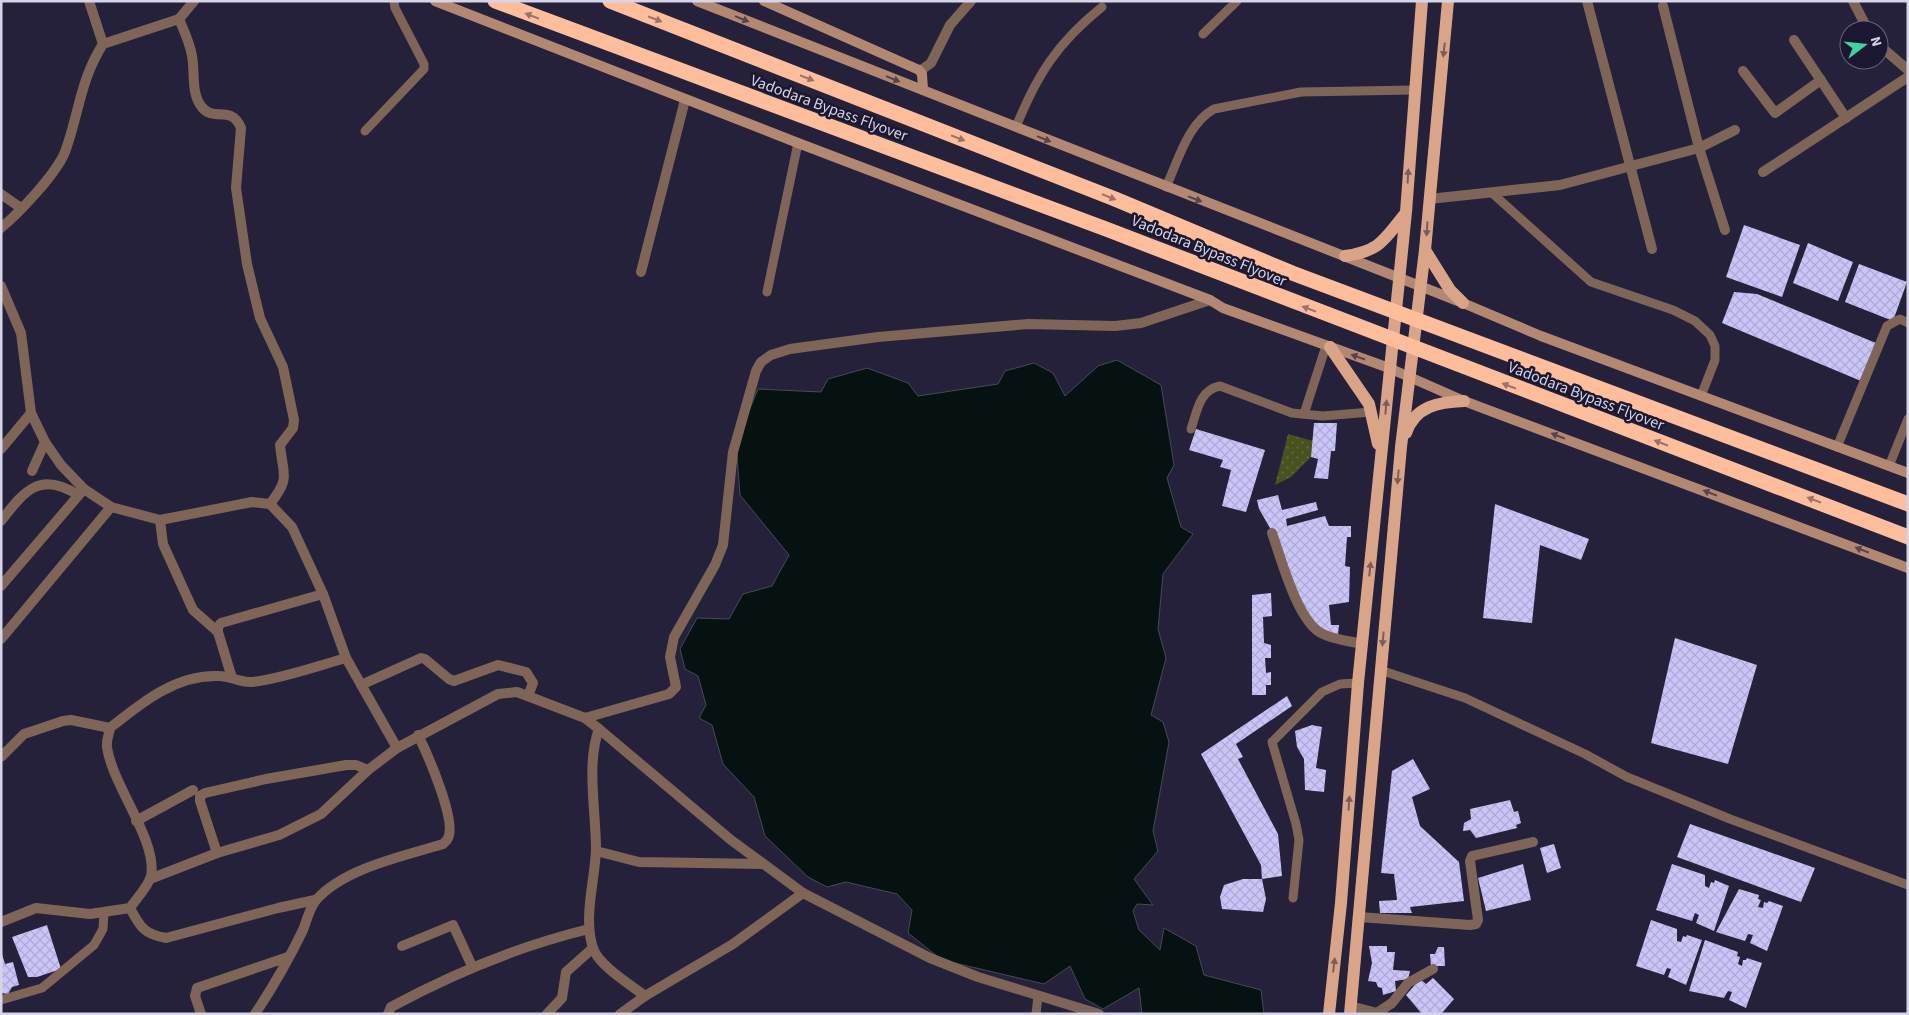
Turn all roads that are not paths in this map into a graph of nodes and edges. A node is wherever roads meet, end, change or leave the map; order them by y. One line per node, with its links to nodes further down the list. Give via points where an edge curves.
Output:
1 (89, 1): 21 (street)
2 (194, 1): 17 (street)
3 (394, 1): 34 (lane, via 424,69)
4 (435, 1): 30 (street)
5 (495, 1): 83 (highway, Vadodara Bypass Flyover, one-way to 5, via 1106,229)
6 (610, 1): 78 (highway, Vadodara Bypass Flyover, one-way to 78, via 1115,199 1292,273)
7 (697, 1): 28 (street, one-way to 28)
8 (764, 1): 24 (street)
9 (971, 1): 24 (street, via 950,25 931,62)
10 (1237, 1): 19 (lane)
11 (1422, 1): 29 (main road)
12 (1448, 1): 42 (main road, one-way to 42)
13 (1587, 1): 37 (street)
14 (1853, 1): 18 (street)
15 (1664, 6): 36 (street)
16 (1102, 7): 32 (lane, via 1085,20 1049,61 1033,86)
17 (179, 19): 21 (street); 77 (street, via 189,42 196,94 201,106 208,112 232,115 241,128 236,188 248,264 260,318 283,367 294,420 293,428 280,445 285,480)
18 (1863, 20)
19 (1203, 34)
20 (1794, 40): 27 (street)
21 (103, 44): 43 (street, via 92,61 65,153)
22 (1889, 54): 23 (street)
23 (1908, 70)
24 (920, 71): 28 (street)
25 (1743, 71): 27 (street, via 1775,113)
26 (1908, 77): 31 (street)
27 (1821, 80): 31 (street)
28 (923, 90): 32 (street)
29 (1413, 90): 39 (lane, via 1301,92 1214,109 1204,114 1194,126); 44 (main road, one-way to 29)
30 (685, 100): 35 (street); 50 (street)
31 (1846, 118): 38 (street)
32 (1016, 127): 39 (street, one-way to 39)
33 (1735, 130): 36 (street)
34 (365, 131)
35 (798, 143): 54 (lane); 55 (street)
36 (1699, 148): 37 (street); 46 (street)
37 (1630, 166): 40 (street, via 1560,185); 47 (street)
38 (1763, 172)
39 (1166, 187): 49 (street, one-way to 49)
40 (1492, 193): 42 (street); 61 (lane, via 1591,282 1673,310 1695,321 1710,335 1715,346 1715,360)
41 (1, 194): 43 (street)
42 (1429, 199): 48 (main road, one-way to 48)
43 (21, 208): 45 (street)
44 (1406, 212): 49 (main road, via 1377,247); 51 (main road)
45 (1, 228)
46 (1724, 230)
47 (1652, 249)
48 (1425, 250): 53 (main road); 56 (main road, via 1450,290)
49 (1345, 256): 51 (street)
50 (641, 272)
51 (1399, 278): 53 (street); 59 (main road)
52 (1, 286): 64 (street, via 21,333)
53 (1419, 286): 56 (street); 60 (main road)
54 (767, 292)
55 (1210, 300): 58 (street, via 1223,308); 96 (street, via 1141,322 1115,326 1028,324 878,337 790,349 771,355 761,362 756,371 733,452 722,545 715,565 674,637 670,657 676,688 669,694)
56 (1463, 303): 61 (street)
57 (1908, 323): 70 (lane, via 1900,319 1887,326)
58 (1328, 347): 59 (street, one-way to 58); 63 (main road, via 1360,388); 65 (lane)
59 (1389, 368): 60 (street); 72 (main road, one-way to 59)
60 (1410, 379): 62 (street); 69 (main road)
61 (1701, 396): 70 (street)
62 (1464, 401): 69 (main road, via 1438,402 1417,414 1409,423); 84 (street, one-way to 62)
63 (1371, 412): 65 (lane, via 1323,416); 72 (main road)
64 (32, 413): 68 (street); 71 (street)
65 (1304, 414): 67 (lane, via 1292,413 1220,386 1203,394)
66 (1908, 419): 73 (lane)
67 (1191, 429)
68 (45, 442): 74 (street); 76 (street)
69 (1401, 447): 91 (main road, one-way to 91)
70 (1837, 447): 73 (street)
71 (1, 449)
72 (1381, 464): 89 (main road, one-way to 72)
73 (1889, 466): 75 (street)
74 (32, 471)
75 (1908, 473)
76 (81, 492): 79 (street); 80 (street, via 52,483 38,484); 85 (street)
77 (270, 504): 81 (street, via 252,502); 86 (street, via 292,527)
78 (1908, 504)
79 (111, 507): 81 (street); 88 (street)
80 (2, 516)
81 (160, 520): 87 (street, via 163,544 193,610)
82 (1272, 532): 89 (street, via 1297,599 1311,626 1322,634)
83 (1908, 538)
84 (1908, 568)
85 (1, 586)
86 (323, 594): 87 (street, via 222,624); 90 (street)
87 (218, 632): 92 (street)
88 (1, 639)
89 (1363, 644): 93 (main road)
90 (346, 658): 92 (street, via 252,682); 94 (street)
91 (1380, 670): 110 (lane, via 1465,698 1585,754 1626,777); 116 (main road)
92 (232, 678): 97 (street, via 204,677 163,688)
93 (1358, 683): 112 (lane, via 1340,684 1322,692 1272,742 1299,840); 135 (main road, one-way to 93, via 1342,903)
94 (361, 685): 95 (street, via 420,658 454,681 498,666 526,672 534,683); 100 (street)
95 (528, 696): 96 (street); 99 (street, via 517,692 498,694)
96 (585, 718): 98 (street)
97 (110, 728): 101 (street, via 63,721 24,734); 104 (street, via 106,746)
98 (599, 728): 106 (street, via 593,755); 108 (street)
99 (418, 735): 100 (street); 113 (street, via 439,779 450,830 448,838 443,844 376,864 332,885)
100 (396, 748): 102 (street)
101 (1, 757)
102 (368, 770): 107 (street, via 321,814 279,835); 107 (street, via 346,765 205,792 200,801)
103 (193, 790): 104 (street)
104 (136, 821): 109 (street, via 152,864)
105 (1533, 842): 116 (street, via 1472,856 1476,924)
106 (596, 850): 108 (street, via 639,862); 118 (street)
107 (217, 853): 109 (street)
108 (763, 864): 111 (street)
109 (150, 879): 114 (street)
110 (1908, 886)
111 (803, 893): 124 (street, via 733,944); 125 (street, via 930,958 978,978)
112 (1293, 898)
113 (315, 900): 114 (street, via 166,938 153,936 139,926); 121 (street)
114 (130, 908): 115 (street)
115 (104, 912): 117 (street, via 90,914 36,908); 126 (lane, via 100,938 87,951 42,988)
116 (1359, 917): 127 (main road)
117 (1, 922)
118 (590, 929): 120 (street); 122 (street)
119 (402, 946): 122 (street, via 453,925)
120 (593, 948): 124 (street, via 599,959); 131 (street, via 566,972 562,998)
121 (288, 958): 128 (street, via 197,988 195,996); 129 (street)
122 (472, 966): 130 (street, via 391,1007)
123 (1433, 969): 127 (street, via 1408,983 1392,1003 1377,1013)
124 (645, 996): 132 (street)
125 (1038, 996): 133 (lane); 134 (street)
126 (1, 1000)
127 (1350, 1010)
128 (201, 1014)
129 (255, 1014)
130 (388, 1014)
131 (547, 1014)
132 (620, 1014)
133 (1036, 1014)
134 (1099, 1014)
135 (1329, 1014)

